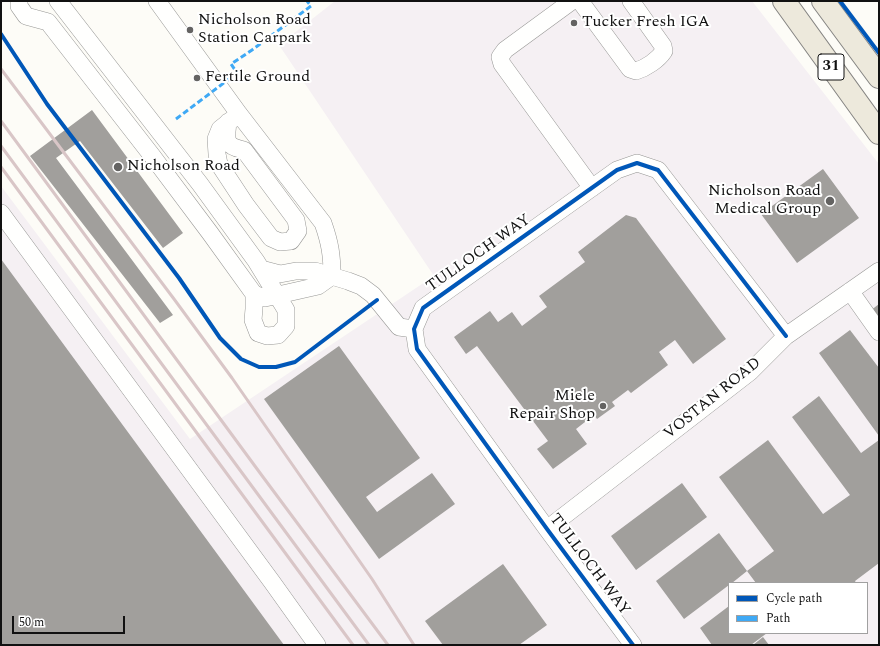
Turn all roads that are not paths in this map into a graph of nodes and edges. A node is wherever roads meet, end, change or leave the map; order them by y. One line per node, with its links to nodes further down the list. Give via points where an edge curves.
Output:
1 (19, 1): 19 (street, via 19,6 26,16 48,22 163,170)
2 (58, 1): 15 (street, via 195,178)
3 (157, 1): 10 (street)
4 (572, 1): 13 (street, via 504,50 500,57 502,64)
5 (580, 1): 6 (street, via 630,69 636,71 642,70 664,51)
6 (631, 1)
7 (784, 1): 11 (main road, 31)
8 (823, 1): 9 (main road, 31)
9 (879, 76)
10 (234, 118): 12 (street); 17 (street, via 323,223 329,242)
11 (879, 133)
12 (224, 150): 12 (street, via 244,150 296,220 298,231 292,241 280,242 271,238 246,205 219,164)
13 (592, 188): 21 (street, TULLOCH WAY, via 423,308); 23 (street, TULLOCH WAY, via 617,170 637,163 658,170)
14 (1, 213): 25 (street)
15 (261, 269): 17 (street, via 280,274 315,271); 20 (street)
16 (879, 271): 18 (street, VOSTAN ROAD)
17 (332, 276): 20 (street, via 318,286); 21 (street, via 360,286 373,295 399,327)
18 (850, 291): 22 (street); 23 (street, VOSTAN ROAD)
19 (254, 294): 20 (street, via 265,298); 20 (street, via 253,320 258,332 267,336 278,335 286,326 286,310)
20 (278, 295)
21 (414, 329): 24 (street, TULLOCH WAY, via 417,349)
22 (879, 332)
23 (786, 336): 24 (street, VOSTAN ROAD, via 750,372)
24 (546, 529): 26 (street, TULLOCH WAY)
25 (317, 645)
26 (633, 645)

